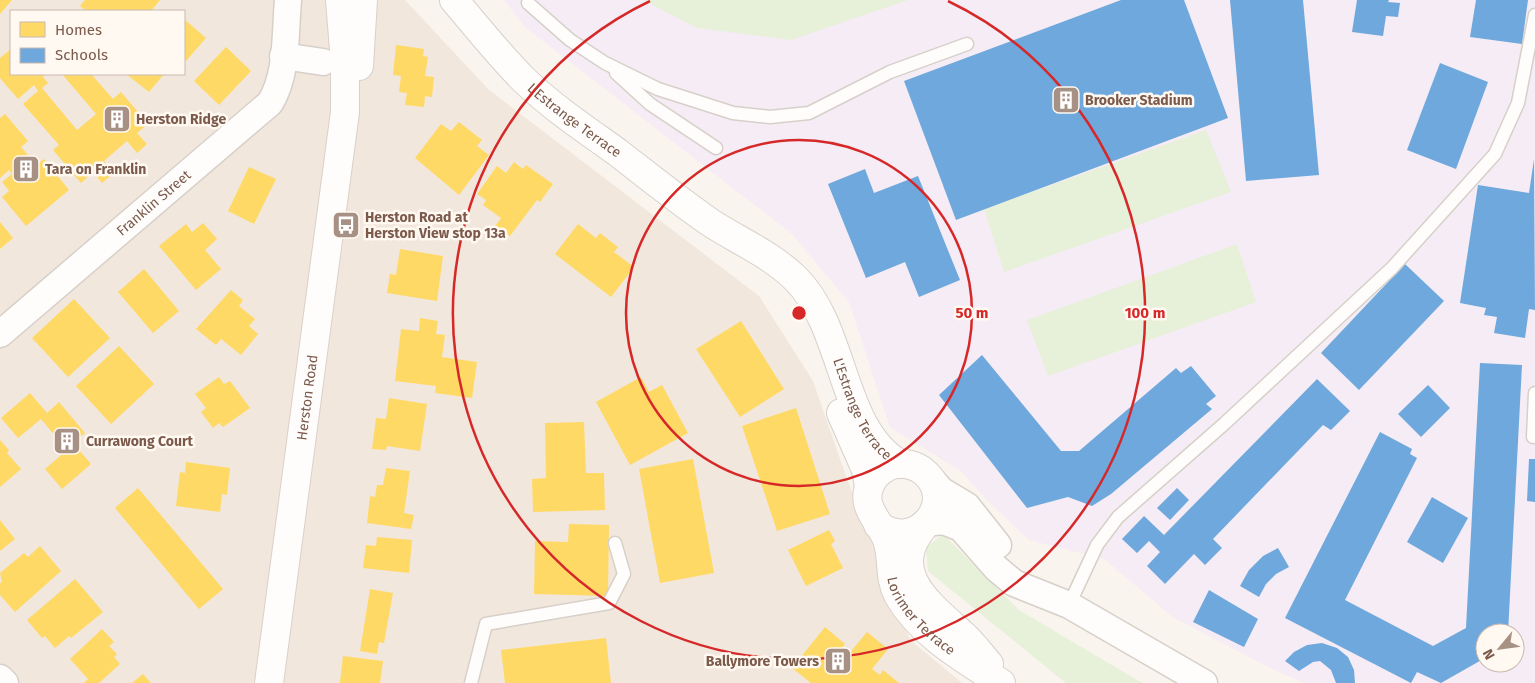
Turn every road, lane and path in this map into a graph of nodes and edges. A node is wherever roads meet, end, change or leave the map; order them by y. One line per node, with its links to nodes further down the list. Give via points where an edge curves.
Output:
1 (288, 0): 8 (street, Franklin Street)
2 (340, 0): 11 (street, Herston Road)
3 (363, 0): 11 (street, Herston Road, via 357,78)
4 (454, 0): 13 (street, L'Estrange Terrace, via 505,60 557,108)
5 (528, 3): 10 (lane, via 570,40)
6 (1535, 15): 23 (lane, via 1518,103 1495,154 1392,268 1118,517 1097,545)
7 (967, 44): 10 (lane, via 890,72 809,113 770,117 734,113 695,102 658,89)
8 (283, 56): 9 (street); 14 (street, Franklin Street, via 276,90 268,106)
9 (323, 62)
10 (605, 63): 12 (lane, via 650,104)
11 (345, 112): 26 (street, Herston Road)
12 (716, 148)
13 (763, 262): 17 (street, L'Estrange Terrace, via 792,275 808,294 831,336 860,417 877,443); 19 (street, L'Estrange Terrace, via 808,324)
14 (0, 334)
15 (1535, 393): 16 (lane)
16 (1533, 437)
17 (900, 464): 18 (street, L'Estrange Terrace, via 919,469); 19 (street, L'Estrange Terrace, via 884,469)
18 (930, 478): 21 (street, via 936,500 933,514); 23 (street, L'Estrange Terrace, via 942,491 967,506 1014,563)
19 (870, 486): 20 (street, L'Estrange Terrace, via 868,508)
20 (878, 525): 21 (street, L'Estrange Terrace, via 902,534); 28 (street, Lorimer Terrace, via 888,545 893,583 904,605 950,648)
21 (925, 525): 23 (street, L'Estrange Terrace, via 941,520 961,528 996,568 1014,583); 28 (street, Lorimer Terrace, via 911,550 910,572 915,587 968,640)
22 (615, 543): 27 (lane, via 624,574 609,603 486,624)
23 (1069, 605): 29 (street, L'Estrange Terrace)
24 (0, 678): 25 (street)
25 (5, 683)
26 (269, 683)
27 (471, 683)
28 (1002, 683)
29 (1204, 683)

